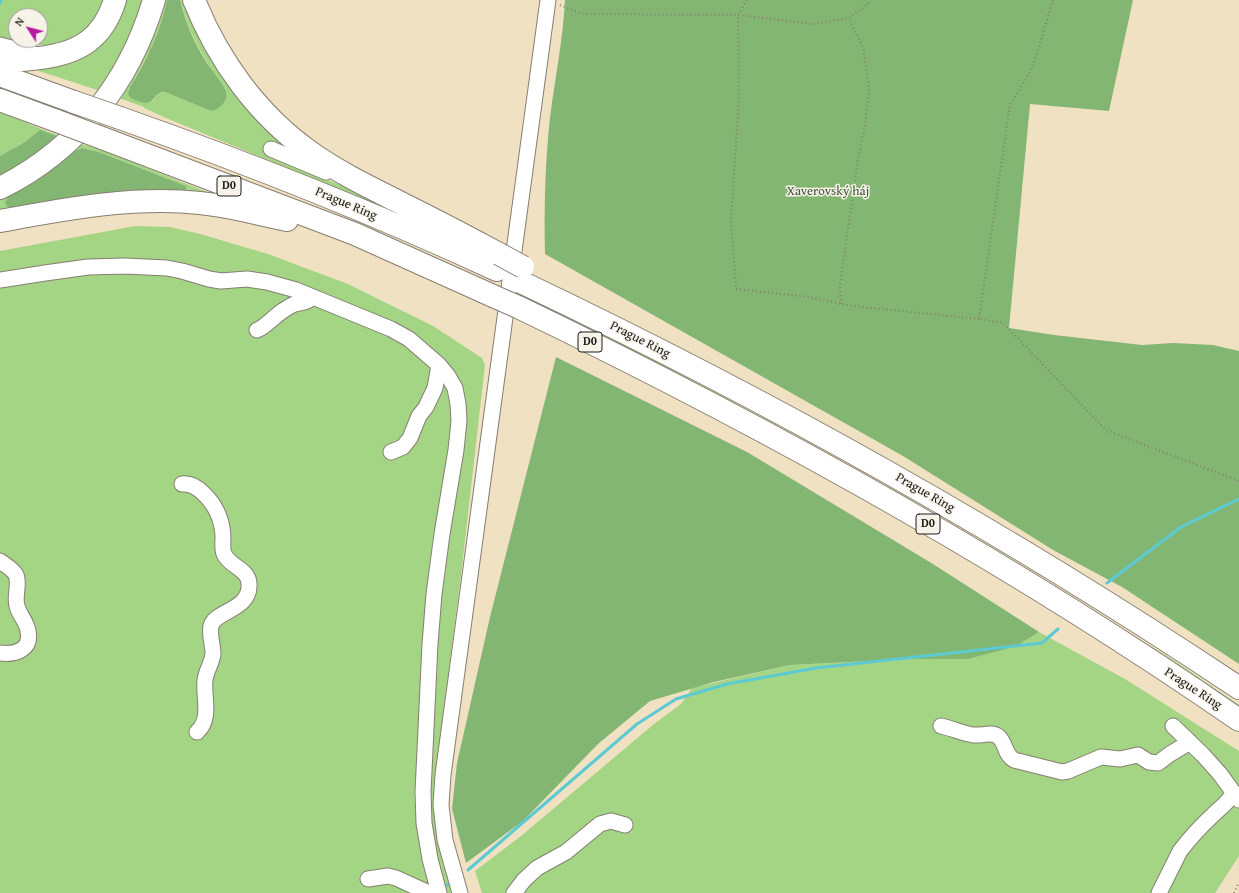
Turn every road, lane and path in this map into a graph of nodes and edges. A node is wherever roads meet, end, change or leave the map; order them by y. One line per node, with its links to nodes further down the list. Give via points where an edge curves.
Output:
1 (115, 0): 11 (highway, via 106,23 93,38 77,49)
2 (154, 0): 16 (highway, via 130,62 100,108 51,156 28,173)
3 (194, 0): 19 (highway, via 214,43 239,82 264,112 294,139 341,172)
4 (747, 0): 8 (path)
5 (870, 0): 9 (path)
6 (1053, 0): 23 (path, via 1029,74 1010,105)
7 (552, 1): 8 (path, via 582,14); 43 (street, via 444,775 441,805 445,840)
8 (738, 15): 9 (path, via 814,24); 22 (path, via 739,96 731,220 736,289 809,297)
9 (849, 18): 22 (path, via 863,48 869,88 840,284)
10 (0, 45): 11 (street, via 42,56)
11 (58, 56): 12 (highway, via 20,61)
12 (0, 60)
13 (0, 75): 19 (highway, Prague Ring / D0, bridge, via 208,150 400,227)
14 (0, 100): 18 (highway, Prague Ring / D0, bridge)
15 (271, 149): 19 (street, via 377,194)
16 (0, 188)
17 (0, 220): 18 (highway, via 102,204 172,202 227,207)
18 (355, 234): 32 (highway, Prague Ring / D0, bridge, via 595,344 689,392 892,503 1084,619)
19 (498, 262): 31 (highway, Prague Ring / D0, via 972,519)
20 (0, 280): 21 (street, via 88,268 167,268 221,281 246,279 267,282)
21 (313, 297): 24 (street, via 282,311); 25 (street, via 391,329 409,339)
22 (841, 304): 23 (path)
23 (979, 319): 27 (path, via 1003,323 1106,430)
24 (258, 330)
25 (439, 365): 26 (street, via 435,388 410,438 403,446); 42 (street, via 455,388 459,421 434,594 424,763 424,823)
26 (391, 452)
27 (1239, 481)
28 (182, 484): 35 (street, via 190,484 197,488 215,507 221,519 224,554 245,573 250,584 239,605 214,620 212,624 213,654 205,681 206,712 203,725)
29 (0, 561): 30 (street, via 16,575 16,602 27,626 28,637 20,651)
30 (0, 653)
31 (1239, 688)
32 (1239, 720)
33 (941, 726): 36 (street, via 975,735 992,734 1002,741 1010,758 1056,771 1068,771 1101,757 1120,758 1138,755 1158,764)
34 (1172, 726): 36 (street)
35 (197, 732)
36 (1190, 742): 37 (street, via 1220,774)
37 (1236, 797): 45 (street, via 1208,820 1185,845)
38 (624, 825): 44 (street, via 611,821 600,824 566,852 537,868)
39 (368, 878): 41 (street, via 388,876)
40 (1239, 882): 46 (path)
41 (429, 893)
42 (439, 893)
43 (460, 893)
44 (514, 893)
45 (1159, 893)
46 (1234, 893)

